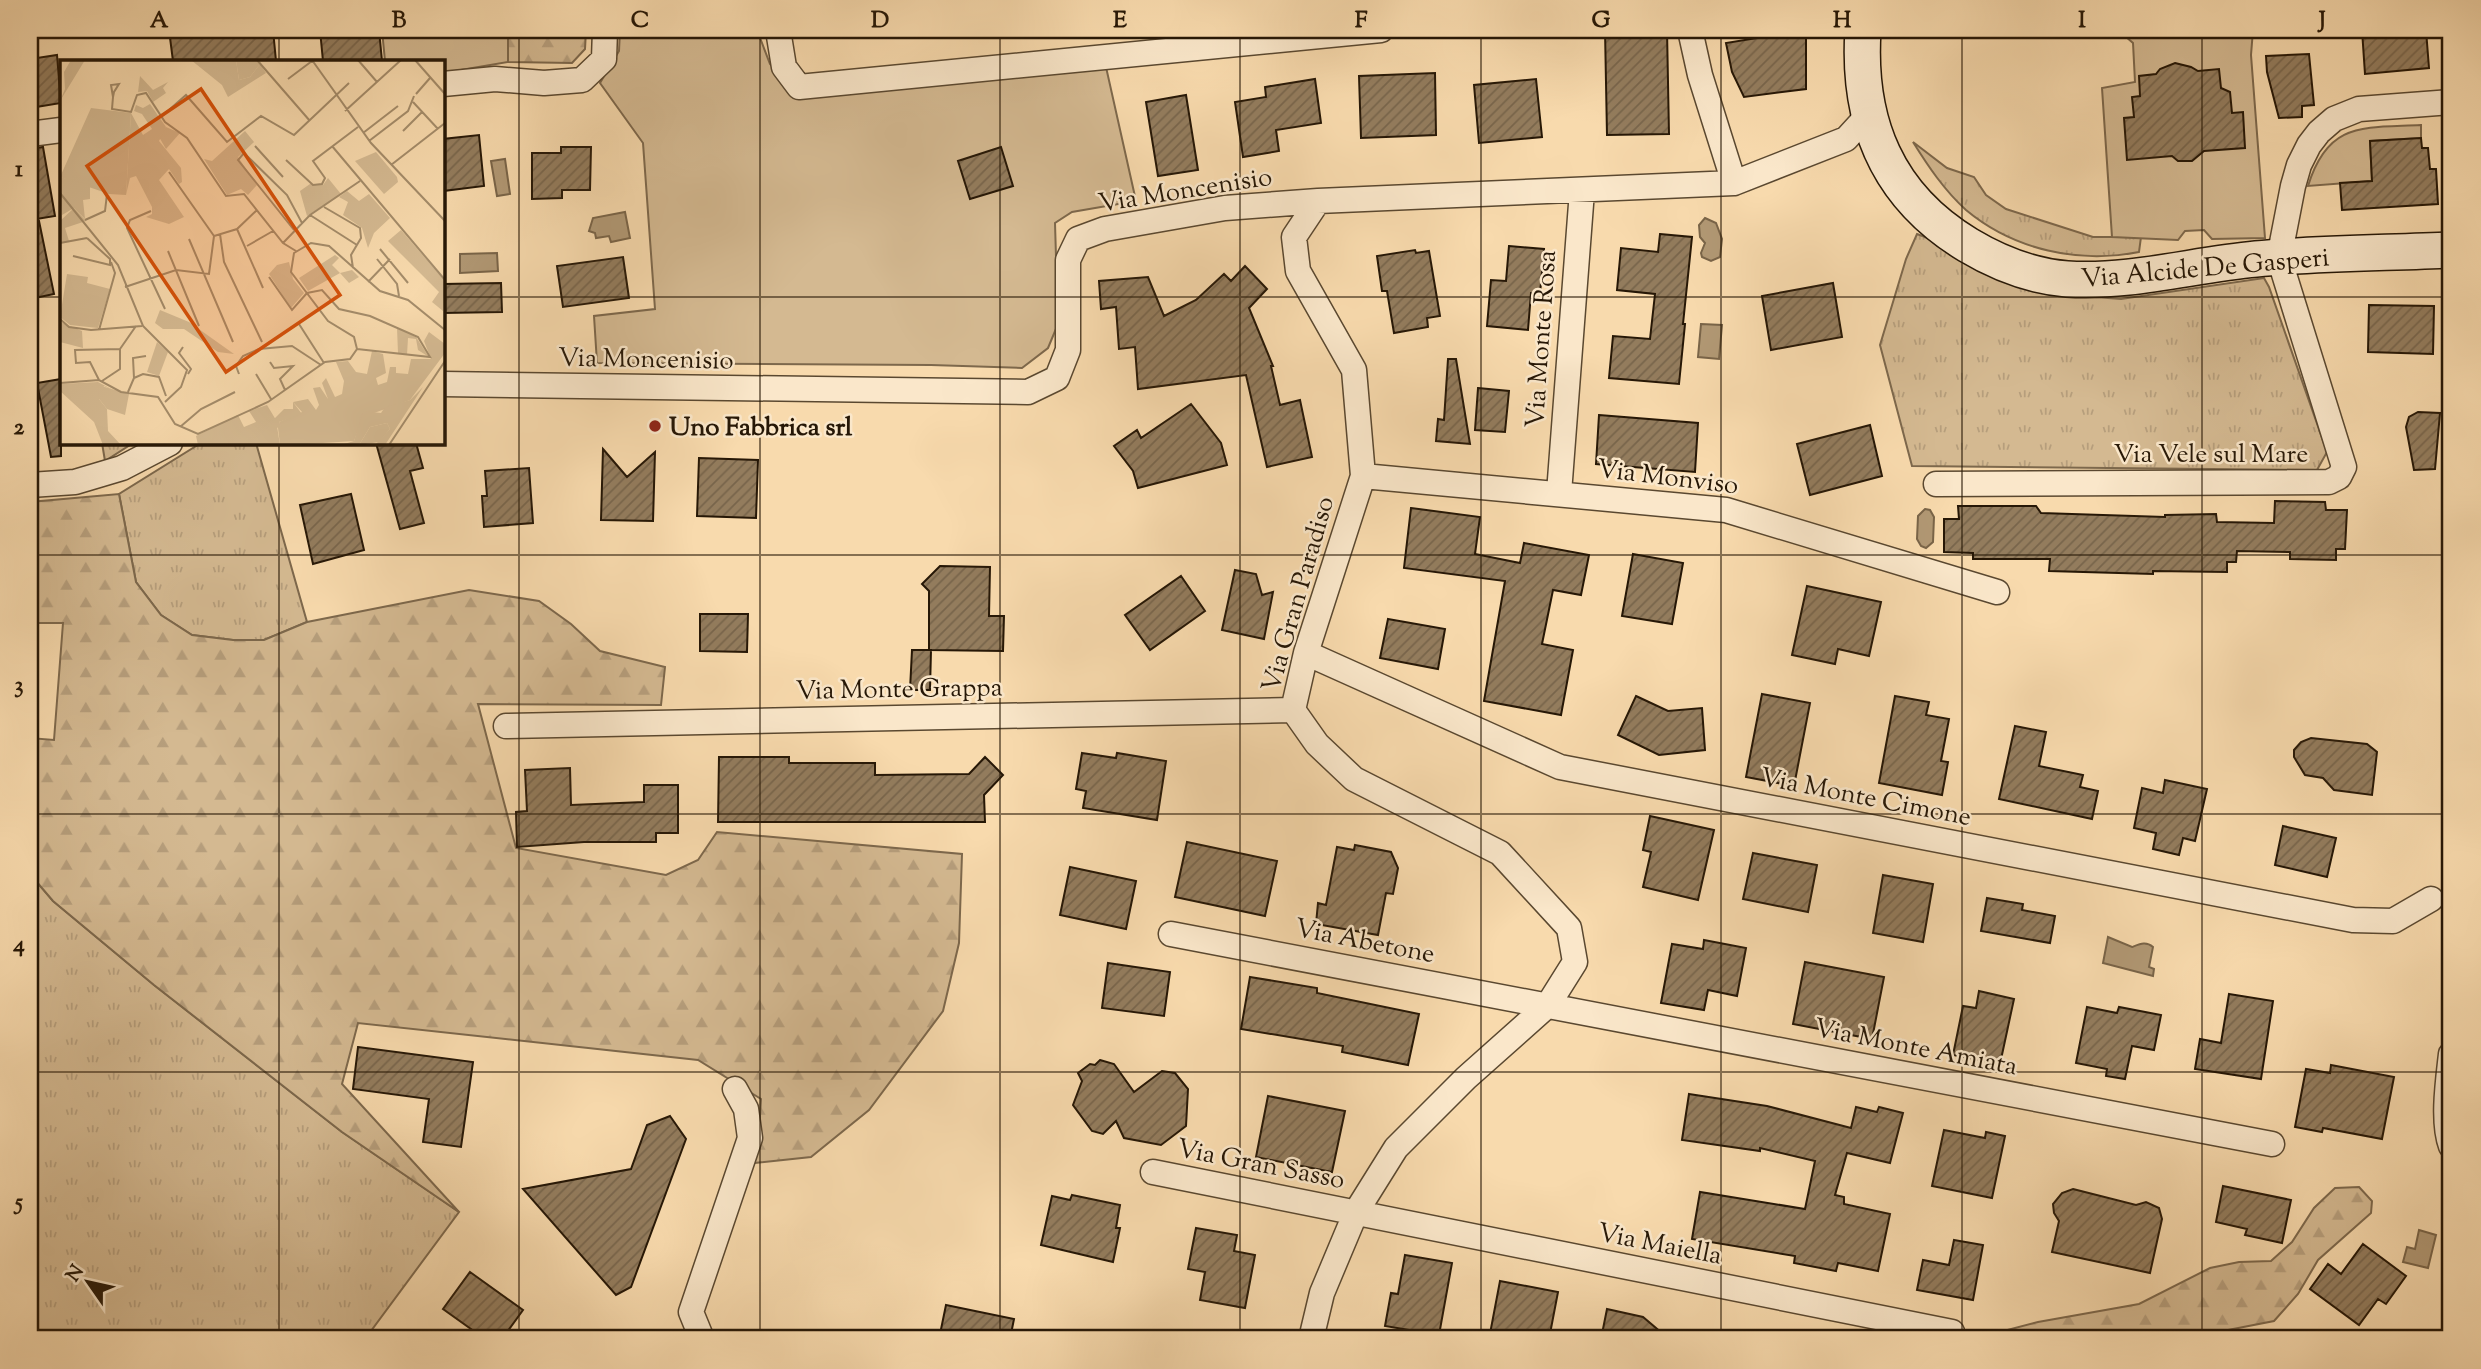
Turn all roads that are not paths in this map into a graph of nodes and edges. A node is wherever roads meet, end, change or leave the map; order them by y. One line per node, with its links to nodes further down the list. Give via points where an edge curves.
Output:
1 (605, 30): 6 (street, via 604,59 582,80)
2 (778, 30): 3 (street, via 784,67 799,87)
3 (1381, 30)
4 (1690, 30): 11 (street)
5 (1863, 30): 8 (street, Via Alcide De Gasperi, via 1861,57)
6 (444, 84)
7 (2451, 102): 15 (street, via 2360,109 2333,119 2319,132 2300,165)
8 (1868, 115): 11 (street, Via Moncenisio, via 1846,139); 15 (street, Via Alcide De Gasperi, via 1890,169 1918,207 1952,235 2015,269 2064,279 2109,280)
9 (60, 130): 10 (street)
10 (30, 134)
11 (1734, 183): 12 (street, Via Moncenisio)
12 (1582, 191): 13 (street, Via Moncenisio); 21 (street, Via Monte Rosa)
13 (1318, 201): 16 (street, Via Moncenisio, via 1225,208 1105,229 1078,239 1069,260 1068,350 1057,377 1028,392); 18 (street, Via Gran Paradiso, via 1294,237 1298,271 1354,370)
14 (2451, 250): 15 (street, Via Alcide De Gasperi)
15 (2279, 258): 19 (street, Via Vele sul Mare, via 2344,467 2339,477 2329,482)
16 (444, 384)
17 (168, 444): 20 (street, via 122,468 75,482)
18 (1363, 476): 21 (street, Via Monviso); 23 (street, Via Gran Paradiso)
19 (1936, 484)
20 (30, 485)
21 (1559, 493): 22 (street, Via Monviso, via 1726,510)
22 (1997, 592)
23 (1306, 653): 24 (street, Via Gran Paradiso); 26 (street, Via Monte Cimone, via 1560,767 2353,920 2393,921)
24 (1293, 710): 25 (street, Via Monte Grappa); 28 (street, Via Gran Paradiso, via 1317,744 1354,779 1500,853 1569,928 1575,962)
25 (506, 726)
26 (2431, 899)
27 (1171, 933): 28 (street, Via Abetone)
28 (1548, 1005): 31 (street, Via Monte Amiata); 34 (street, Via Gran Paradiso, via 1396,1148)
29 (2451, 1054): 32 (street)
30 (734, 1089): 36 (street, via 746,1109 750,1138 691,1312)
31 (2272, 1144)
32 (2451, 1146)
33 (1153, 1172): 34 (street, Via Gran Sasso)
34 (1356, 1212): 35 (street, Via Maiella); 37 (street, Via Gran Paradiso, via 1322,1293)
35 (1952, 1332)
36 (702, 1339)
37 (1311, 1339)

